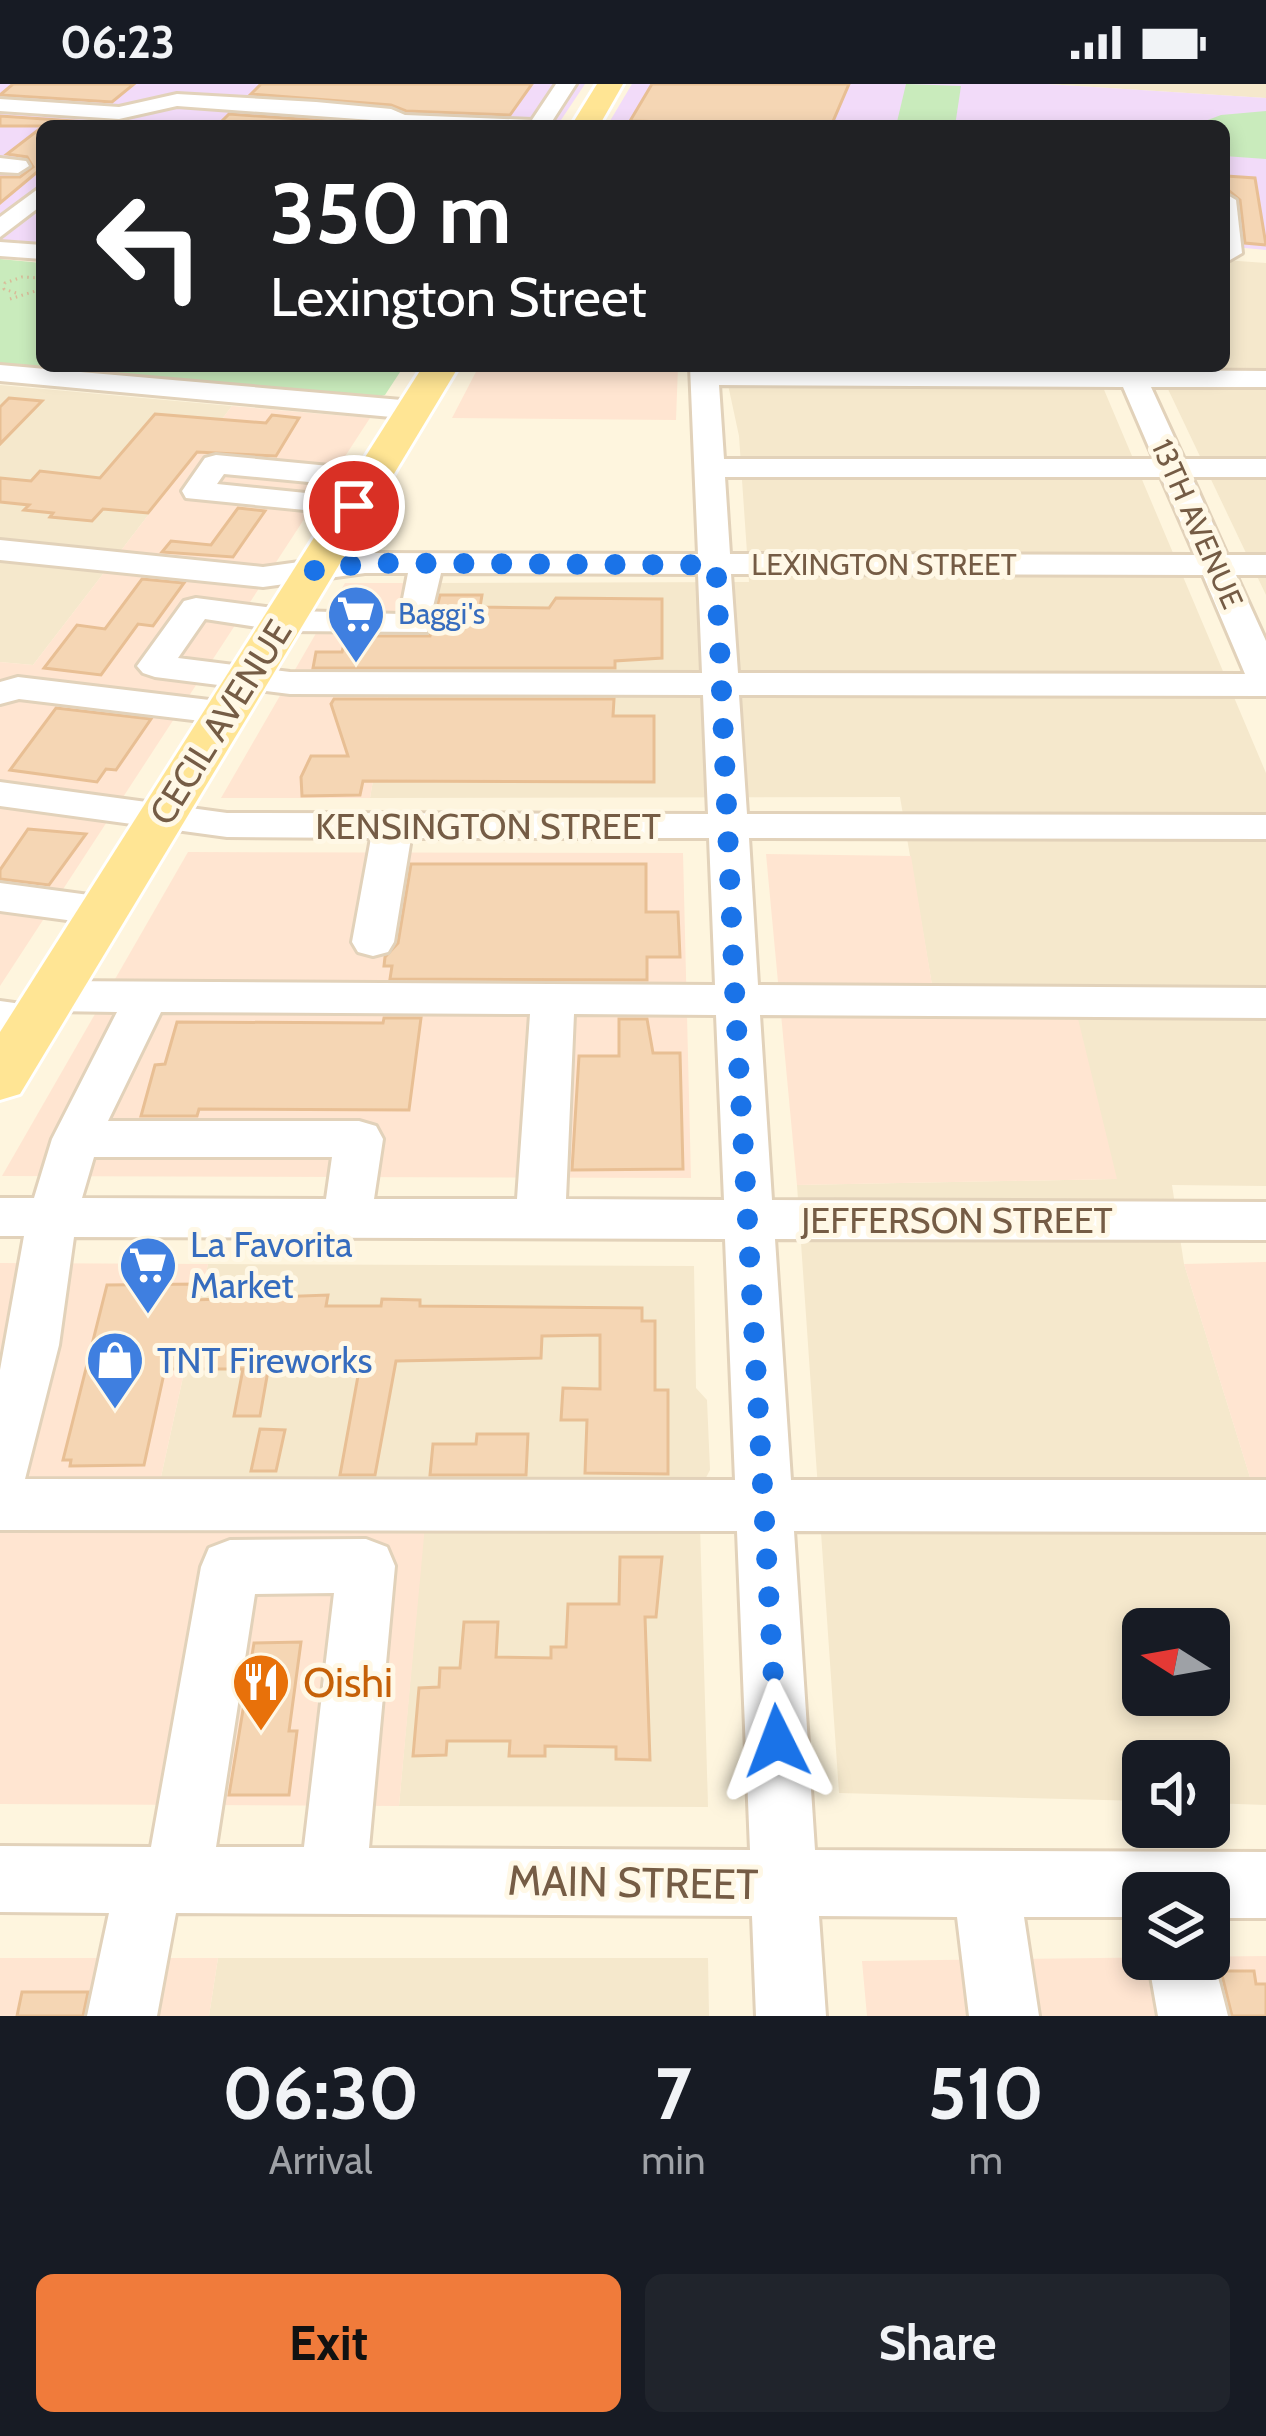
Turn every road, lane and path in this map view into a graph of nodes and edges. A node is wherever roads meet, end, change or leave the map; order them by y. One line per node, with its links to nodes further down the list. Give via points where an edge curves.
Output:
1 (566, 84): 9 (street)
2 (610, 84): 10 (main road)
3 (235, 104): 5 (street); 6 (street, via 177,100); 7 (street)
4 (0, 105): 6 (street)
5 (306, 118): 8 (street)
6 (119, 120)
7 (266, 120)
8 (347, 120)
9 (539, 120)
10 (589, 120)
11 (36, 198): 13 (street)
12 (1231, 200): 15 (street)
13 (0, 230)
14 (0, 249): 16 (street)
15 (1234, 254)
16 (36, 263)
17 (36, 265): 18 (path, via 3,286 13,296)
18 (36, 291)
19 (437, 372): 24 (main road, CECIL AVENUE)
20 (705, 372): 21 (street); 25 (street)
21 (1131, 372): 23 (street); 26 (street, 13TH AVENUE)
22 (0, 373): 24 (street)
23 (1266, 379)
24 (413, 410): 33 (main road, CECIL AVENUE)
25 (711, 468): 26 (street); 30 (street)
26 (1172, 468): 27 (street); 31 (street, 13TH AVENUE)
27 (1266, 468)
28 (0, 550): 34 (street, LEXINGTON STREET)
29 (426, 563): 30 (street, LEXINGTON STREET); 33 (street, LEXINGTON STREET); 36 (street, via 415,625)
30 (716, 565): 31 (street, LEXINGTON STREET); 38 (street)
31 (1215, 566): 32 (street, LEXINGTON STREET); 37 (street, 13TH AVENUE)
32 (1266, 566)
33 (314, 571): 34 (street, LEXINGTON STREET); 36 (main road, CECIL AVENUE)
34 (221, 573): 35 (street)
35 (196, 608): 36 (street); 39 (street, via 155,666)
36 (284, 620): 39 (main road, CECIL AVENUE)
37 (1266, 683): 38 (street)
38 (720, 684): 39 (street); 45 (street)
39 (241, 689): 40 (street); 42 (main road, CECIL AVENUE)
40 (0, 693)
41 (0, 794): 42 (street, KENSINGTON STREET)
42 (162, 816): 43 (street, KENSINGTON STREET, via 227,825); 47 (main road, CECIL AVENUE)
43 (393, 826): 45 (street, KENSINGTON STREET); 48 (street)
44 (1266, 826): 45 (street, KENSINGTON STREET)
45 (727, 827): 51 (street)
46 (0, 897): 47 (street)
47 (104, 910): 53 (main road, CECIL AVENUE)
48 (373, 942)
49 (146, 999): 50 (street); 53 (street); 55 (street)
50 (553, 1000): 51 (street); 59 (street)
51 (735, 1000): 52 (street); 60 (street)
52 (1266, 1003)
53 (29, 1012): 54 (main road, CECIL AVENUE)
54 (0, 1079)
55 (76, 1138): 57 (street); 58 (street, via 358,1138)
56 (0, 1216): 57 (street, JEFFERSON STREET)
57 (52, 1216): 58 (street, JEFFERSON STREET); 62 (street, via 33,1345)
58 (347, 1217): 59 (street, JEFFERSON STREET)
59 (540, 1218): 60 (street, JEFFERSON STREET)
60 (749, 1220): 61 (street, JEFFERSON STREET); 63 (street)
61 (1266, 1221)
62 (0, 1473)
63 (765, 1503): 64 (street); 65 (street); 69 (street)
64 (0, 1504)
65 (1266, 1506)
66 (0, 1879): 68 (street, MAIN STREET)
67 (333, 1880): 68 (street, MAIN STREET); 68 (street, via 366,1566 230,1568); 69 (street, MAIN STREET)
68 (163, 1881): 75 (street)
69 (784, 1884): 70 (street, MAIN STREET); 76 (street)
70 (986, 1884): 73 (street, MAIN STREET); 77 (street)
71 (1266, 1885): 72 (street, MAIN STREET)
72 (1230, 1886)
73 (1122, 1888)
74 (1186, 1980): 78 (street)
75 (122, 2016)
76 (791, 2016)
77 (1004, 2016)
78 (1193, 2016)

